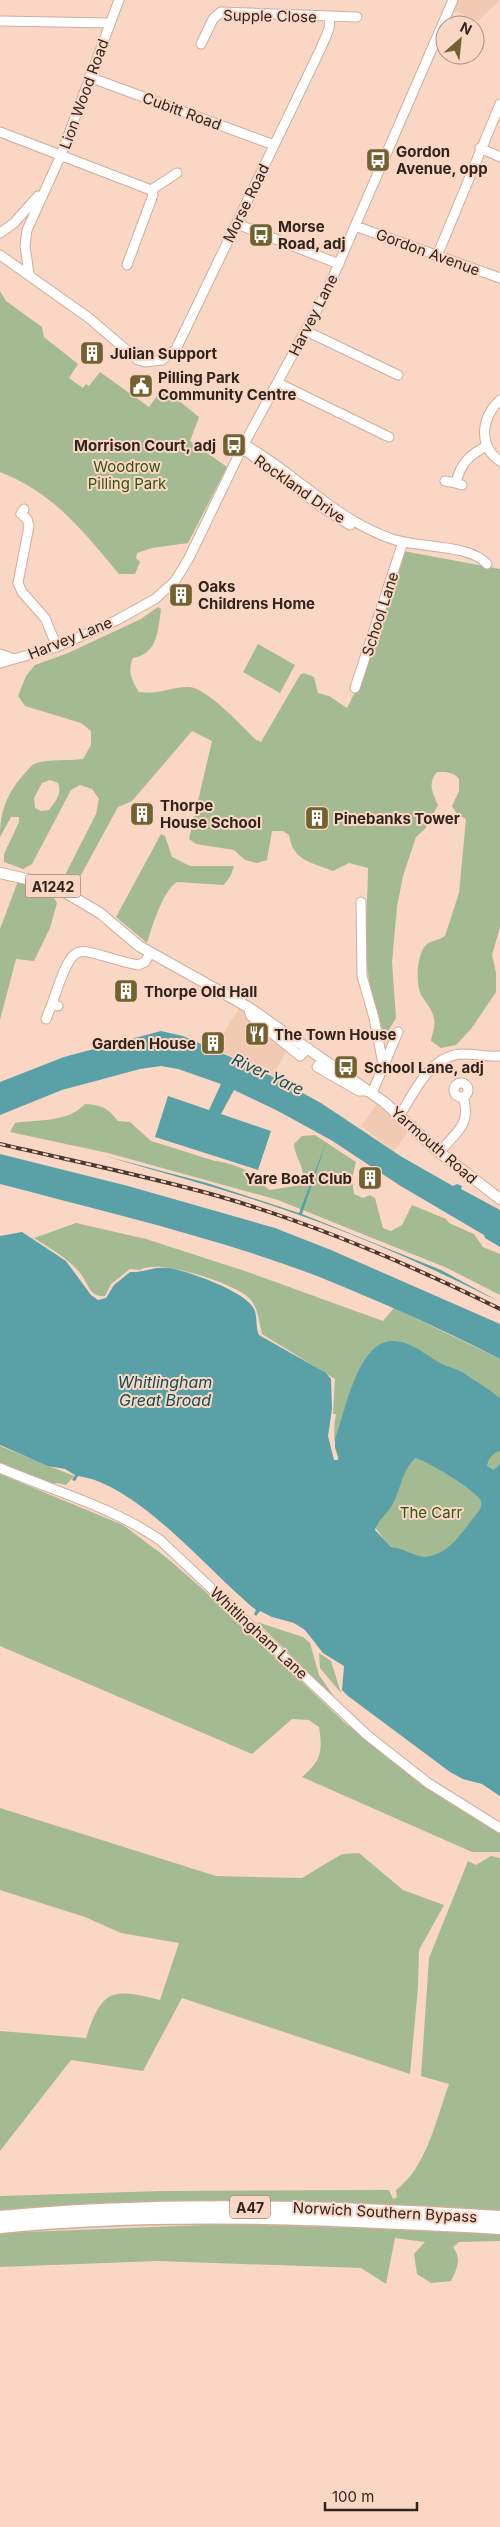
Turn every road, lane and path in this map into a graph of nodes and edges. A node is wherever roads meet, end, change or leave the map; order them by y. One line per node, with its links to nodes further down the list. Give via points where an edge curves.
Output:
1 (119, 0): 6 (street, Lion Wood Road)
2 (453, 0): 19 (street, Harvey Lane)
3 (330, 16): 4 (street, Supple Close); 7 (street, Supple Close, via 221,12 213,18); 11 (street, Morse Road, via 321,48)
4 (356, 17)
5 (0, 21): 6 (street)
6 (110, 23): 8 (street, Lion Wood Road)
7 (201, 44)
8 (89, 77): 11 (street, Cubitt Road); 13 (street, Lion Wood Road)
9 (500, 104): 12 (street)
10 (0, 132): 13 (street)
11 (274, 145): 18 (street, Morse Road)
12 (480, 148): 14 (street); 22 (street)
13 (61, 155): 16 (street, Lion Wood Road); 17 (street)
14 (500, 156)
15 (177, 173): 17 (street)
16 (46, 186): 20 (street, Lion Wood Road, via 14,223); 25 (street, Lion Wood Road, via 27,230 24,246)
17 (151, 190): 24 (street)
18 (237, 224): 23 (street); 25 (street, Morse Road, via 176,349 162,360 138,360 89,318)
19 (355, 226): 22 (street, Gordon Avenue); 23 (street, Harvey Lane)
20 (0, 233)
21 (0, 255): 25 (street)
22 (437, 256): 26 (street, Gordon Avenue)
23 (339, 264): 27 (street, Harvey Lane)
24 (127, 265)
25 (29, 274)
26 (500, 278)
27 (306, 331): 28 (street); 29 (street, Harvey Lane)
28 (398, 375)
29 (278, 383): 31 (street); 32 (street, Harvey Lane)
30 (500, 400): 33 (street, via 486,418)
31 (389, 437)
32 (243, 446): 37 (street, Rockland Drive, via 323,508); 38 (street, via 274,463 327,504 364,526); 40 (street, Harvey Lane, via 189,558 167,590 140,609)
33 (487, 446): 34 (street); 35 (street, via 466,460 459,470 459,484)
34 (500, 461)
35 (445, 481)
36 (21, 514): 40 (street, via 29,526 18,583 45,618)
37 (358, 529)
38 (403, 542): 39 (street, via 476,554); 44 (street, School Lane)
39 (487, 564)
40 (57, 646): 42 (street, Harvey Lane)
41 (0, 654): 42 (street)
42 (14, 659): 43 (street, Harvey Lane)
43 (0, 663)
44 (354, 686)
45 (0, 873): 47 (main road, Yarmouth Road / A1242, via 63,891 100,914)
46 (361, 902): 51 (street, via 362,976)
47 (150, 953): 48 (street, via 145,962 138,965 85,951 75,953 68,960 55,1005); 52 (main road, Yarmouth Road / A1242, via 248,1007)
48 (46, 1019)
49 (398, 1032): 51 (street)
50 (500, 1056): 54 (street, via 465,1054 442,1059 428,1072)
51 (384, 1069): 52 (street)
52 (370, 1092): 54 (main road, Yarmouth Road / A1242)
53 (463, 1097): 55 (street, via 467,1109 465,1122)
54 (400, 1115): 55 (main road, Yarmouth Road / A1242)
55 (439, 1152): 56 (main road, Yarmouth Road / A1242)
56 (500, 1199)
57 (0, 1468): 58 (street, Whitlingham Lane, via 115,1514 160,1540 367,1734 428,1783)
58 (500, 1828)
59 (0, 2216): 60 (highway, Norwich Southern Bypass / A47, via 161,2208 272,2207)
60 (500, 2218)
61 (0, 2227): 62 (highway, Norwich Southern Bypass / A47, via 224,2218)
62 (500, 2228)

